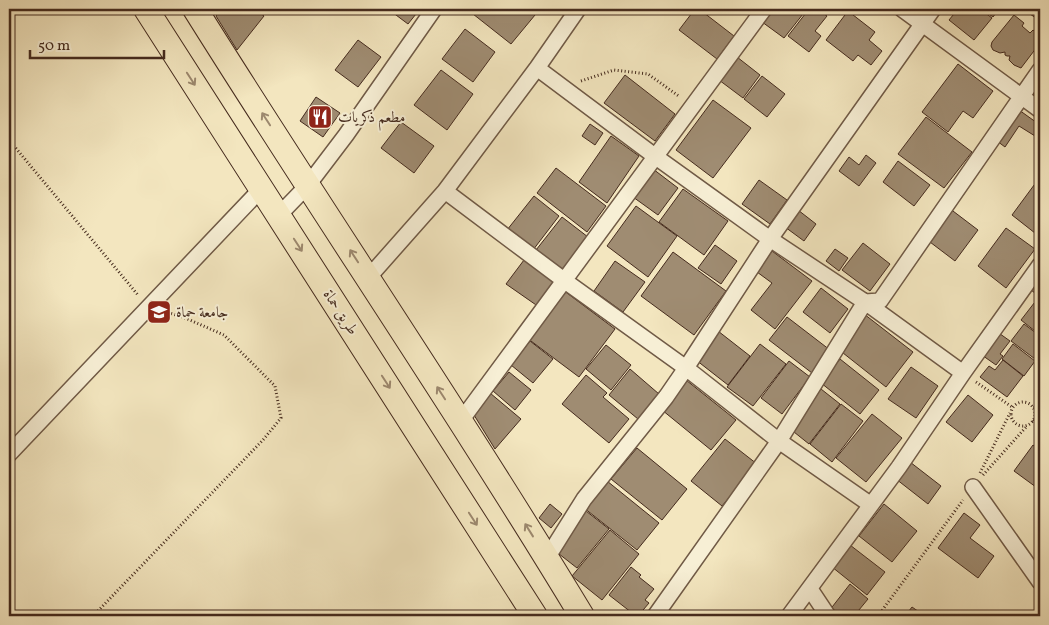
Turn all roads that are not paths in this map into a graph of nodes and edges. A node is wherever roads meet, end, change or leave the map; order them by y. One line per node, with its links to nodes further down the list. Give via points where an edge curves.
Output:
1 (146, 9): 15 (main road, طريق حماة, one-way to 15)
2 (434, 9): 14 (street)
3 (578, 9): 9 (street)
4 (764, 9): 13 (street)
5 (902, 9): 8 (street)
6 (933, 9): 8 (street)
7 (203, 13): 14 (main road, one-way to 7)
8 (922, 23): 11 (street); 18 (street)
9 (537, 68): 13 (street); 16 (street)
10 (1040, 70): 11 (street)
11 (1021, 96): 12 (street); 22 (street, via 880,301)
12 (1040, 110)
13 (656, 157): 18 (street); 21 (street)
14 (308, 185): 17 (street); 20 (main road, one-way to 14)
15 (262, 188): 17 (main road, طريق حماة); 27 (street)
16 (445, 191): 20 (street); 21 (street)
17 (279, 215): 33 (main road, طريق حماة, one-way to 33)
18 (770, 239): 22 (street); 23 (street)
19 (1040, 266): 24 (street)
20 (368, 278): 25 (main road, one-way to 20)
21 (565, 281): 23 (street); 25 (street)
22 (865, 302): 24 (street); 26 (street)
23 (686, 368): 26 (street); 30 (street, via 584,499)
24 (963, 373): 29 (street)
25 (460, 422): 30 (main road, one-way to 25)
26 (779, 441): 29 (street); 35 (street)
27 (9, 454)
28 (973, 487): 31 (street)
29 (871, 505): 32 (street)
30 (547, 558): 34 (main road)
31 (1040, 582)
32 (810, 589): 36 (street); 37 (street)
33 (535, 616)
34 (582, 616)
35 (655, 616)
36 (790, 616)
37 (828, 616)

